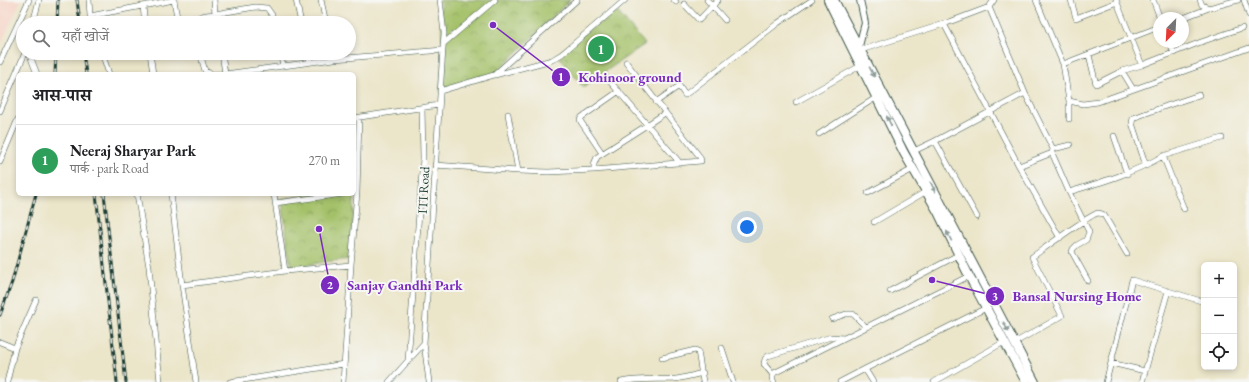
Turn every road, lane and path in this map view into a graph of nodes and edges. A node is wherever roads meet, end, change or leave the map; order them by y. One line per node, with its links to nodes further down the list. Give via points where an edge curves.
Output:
1 (29, 0): 34 (street)
2 (39, 0): 35 (street)
3 (89, 0): 36 (street)
4 (174, 0): 27 (street); 38 (street)
5 (214, 0): 32 (street)
6 (296, 0): 41 (street)
7 (321, 0): 42 (street)
8 (440, 0): 50 (street, ITI Road)
9 (495, 0): 50 (street)
10 (577, 0): 82 (street)
11 (625, 0): 82 (street, via 552,60)
12 (707, 0): 28 (street)
13 (718, 0): 28 (street)
14 (812, 0): 91 (street, via 685,95 679,86)
15 (828, 0): 72 (main road)
16 (834, 0): 51 (main road)
17 (860, 0): 51 (street, via 865,23)
18 (994, 0): 29 (street)
19 (1036, 0): 69 (street)
20 (1071, 0): 25 (street, via 1076,18)
21 (1153, 0): 31 (street)
22 (1200, 0): 30 (street, via 1202,5)
23 (1238, 0): 30 (street)
24 (1244, 0): 33 (street)
25 (1117, 1): 49 (street)
26 (684, 4): 28 (street, via 699,20)
27 (143, 6): 36 (street); 37 (street)
28 (712, 6): 44 (street)
29 (989, 7): 45 (street); 87 (street)
30 (1209, 8): 43 (street)
31 (1158, 12)
32 (216, 14): 39 (street); 40 (street, via 262,7 267,8)
33 (1249, 15)
34 (22, 16)
35 (35, 16)
36 (90, 16)
37 (145, 16)
38 (177, 16)
39 (200, 16)
40 (271, 16)
41 (299, 16)
42 (324, 16)
43 (1189, 16)
44 (725, 20)
45 (944, 24): 51 (street); 96 (street)
46 (16, 28): 66 (street)
47 (1242, 28): 55 (street)
48 (1153, 29): 49 (street)
49 (1130, 37): 56 (street); 70 (street)
50 (443, 44): 54 (street, ITI Road)
51 (860, 48): 108 (main road, one-way to 108)
52 (1172, 48): 55 (street)
53 (1249, 48): 84 (street)
54 (443, 50): 57 (street); 85 (street, ITI Road)
55 (1174, 53): 70 (street)
56 (1089, 55): 69 (street); 73 (street, via 1096,84)
57 (356, 57)
58 (22, 60): 74 (street)
59 (32, 60): 75 (street)
60 (104, 60): 76 (street)
61 (151, 60): 77 (street)
62 (202, 60): 78 (street)
63 (223, 60): 79 (street)
64 (282, 60): 71 (street)
65 (326, 60): 67 (street)
66 (0, 62)
67 (310, 62): 71 (street)
68 (626, 62): 91 (street)
69 (1063, 64): 90 (street)
70 (1142, 65): 73 (street)
71 (283, 66): 80 (street)
72 (860, 66): 89 (main road); 92 (street)
73 (1122, 71): 84 (street)
74 (17, 72)
75 (36, 72)
76 (108, 72)
77 (153, 72)
78 (207, 72)
79 (225, 72)
80 (240, 72)
81 (16, 74): 95 (street)
82 (494, 75): 85 (street)
83 (607, 78): 86 (street)
84 (1133, 89): 90 (street, via 1098,102 1083,104)
85 (440, 91): 93 (street, ITI Road)
86 (619, 91): 102 (street); 110 (street, via 580,120)
87 (1025, 93): 96 (street); 109 (street)
88 (1199, 95): 116 (street, via 1133,118 1132,124)
89 (877, 98): 103 (street); 117 (main road, one-way to 89)
90 (1069, 101): 100 (street)
91 (656, 102): 97 (street)
92 (796, 102)
93 (439, 105): 94 (street); 114 (street, ITI Road)
94 (422, 108): 99 (street); 158 (street, via 423,165)
95 (0, 111)
96 (989, 111): 106 (street); 115 (street)
97 (665, 112): 102 (street); 113 (street, via 701,159 698,162)
98 (508, 114): 119 (street)
99 (357, 118): 121 (street)
100 (1069, 119)
101 (16, 124): 112 (street)
102 (647, 125): 110 (street); 113 (street)
103 (819, 134)
104 (1114, 136): 120 (street)
105 (1222, 138): 111 (street)
106 (935, 141): 108 (street); 132 (street)
107 (1070, 145): 109 (street)
108 (914, 151): 154 (main road, one-way to 154)
109 (1053, 151): 115 (street); 123 (street)
110 (602, 153): 118 (street, via 595,160)
111 (1163, 156): 116 (street); 131 (street)
112 (0, 162)
113 (680, 163): 118 (street)
114 (435, 165): 119 (street); 153 (street, ITI Road)
115 (1019, 166): 135 (street)
116 (1146, 166): 120 (street)
117 (913, 169): 122 (main road); 124 (street)
118 (594, 170): 119 (street)
119 (518, 171)
120 (1127, 174): 123 (street)
121 (356, 192)
122 (925, 192): 134 (street); 137 (main road, one-way to 122, via 938,212)
123 (1069, 192): 133 (street)
124 (868, 193)
125 (137, 196): 167 (street, via 149,267)
126 (171, 196): 142 (street)
127 (274, 196): 130 (street)
128 (328, 196): 130 (street)
129 (356, 196): 138 (street)
130 (275, 203): 139 (street)
131 (1184, 209)
132 (977, 218)
133 (1084, 221): 135 (street); 136 (street, via 1097,213 1104,215); 141 (street, via 1088,236 1072,252)
134 (874, 222)
135 (1060, 238): 154 (street, via 1032,257 1062,316)
136 (1127, 254)
137 (958, 255): 140 (main road); 143 (street)
138 (351, 265): 139 (street); 160 (street)
139 (285, 271): 142 (street)
140 (969, 276): 147 (main road); 149 (street)
141 (1088, 281)
142 (182, 285): 168 (street)
143 (890, 291)
144 (1168, 291): 146 (street); 159 (street, via 1132,280); 162 (street)
145 (36, 300): 155 (street)
146 (1201, 301)
147 (986, 308): 152 (main road); 161 (street)
148 (832, 319): 149 (street, via 853,314)
149 (866, 327): 150 (street)
150 (844, 338): 164 (street); 164 (street, via 831,338 768,356 764,364)
151 (0, 342): 155 (street)
152 (1004, 342): 179 (street); 180 (main road)
153 (424, 343): 158 (street); 172 (street, ITI Road)
154 (1014, 343): 181 (main road)
155 (15, 348): 166 (street)
156 (722, 348): 175 (street)
157 (662, 358): 163 (street, via 697,350)
158 (408, 361): 171 (street)
159 (1111, 363): 162 (street); 182 (street)
160 (344, 364): 165 (street); 170 (street)
161 (865, 369): 177 (street); 178 (street)
162 (1145, 371): 183 (street)
163 (702, 373): 173 (street, via 674,379); 174 (street)
164 (773, 375): 176 (street)
165 (255, 380): 169 (street)
166 (6, 382)
167 (160, 382)
168 (196, 382)
169 (230, 382)
170 (343, 382)
171 (389, 382)
172 (429, 382)
173 (621, 382)
174 (703, 382)
175 (733, 382)
176 (774, 382)
177 (840, 382)
178 (873, 382)
179 (934, 382)
180 (1026, 382)
181 (1034, 382)
182 (1106, 382)
183 (1142, 382)

